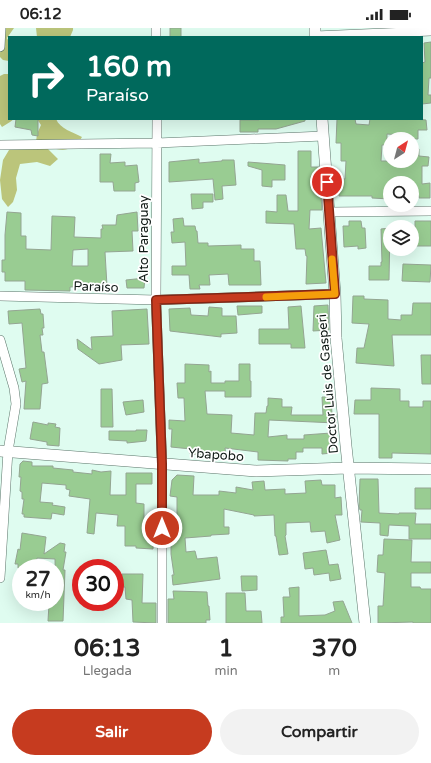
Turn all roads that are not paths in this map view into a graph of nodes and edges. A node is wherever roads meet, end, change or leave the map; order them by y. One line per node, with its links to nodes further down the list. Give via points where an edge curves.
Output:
1 (1, 28): 4 (street)
2 (431, 31): 3 (street)
3 (315, 34)
4 (0, 47)
5 (157, 120): 8 (street, Alto Paraguay)
6 (322, 120): 7 (street, Doctor Luis de Gasperi)
7 (323, 136): 8 (street); 11 (street, Doctor Luis de Gasperi)
8 (157, 143): 9 (street); 14 (street, Alto Paraguay)
9 (0, 145)
10 (431, 211): 11 (street)
11 (329, 212): 12 (street, Doctor Luis de Gasperi)
12 (335, 294): 14 (street, Paraíso); 18 (street, Doctor Luis de Gasperi, via 336,338)
13 (0, 296): 14 (street, Paraíso)
14 (156, 300): 17 (street, Alto Paraguay)
15 (0, 340): 16 (street, via 16,404)
16 (4, 451): 17 (street, Ybapobo); 20 (street)
17 (162, 464): 18 (street, Ybapobo, via 256,471); 21 (street, Alto Paraguay)
18 (348, 468): 19 (street, Ybapobo); 22 (street, Doctor Luis de Gasperi)
19 (431, 469)
20 (0, 578)
21 (162, 623)
22 (365, 623)

